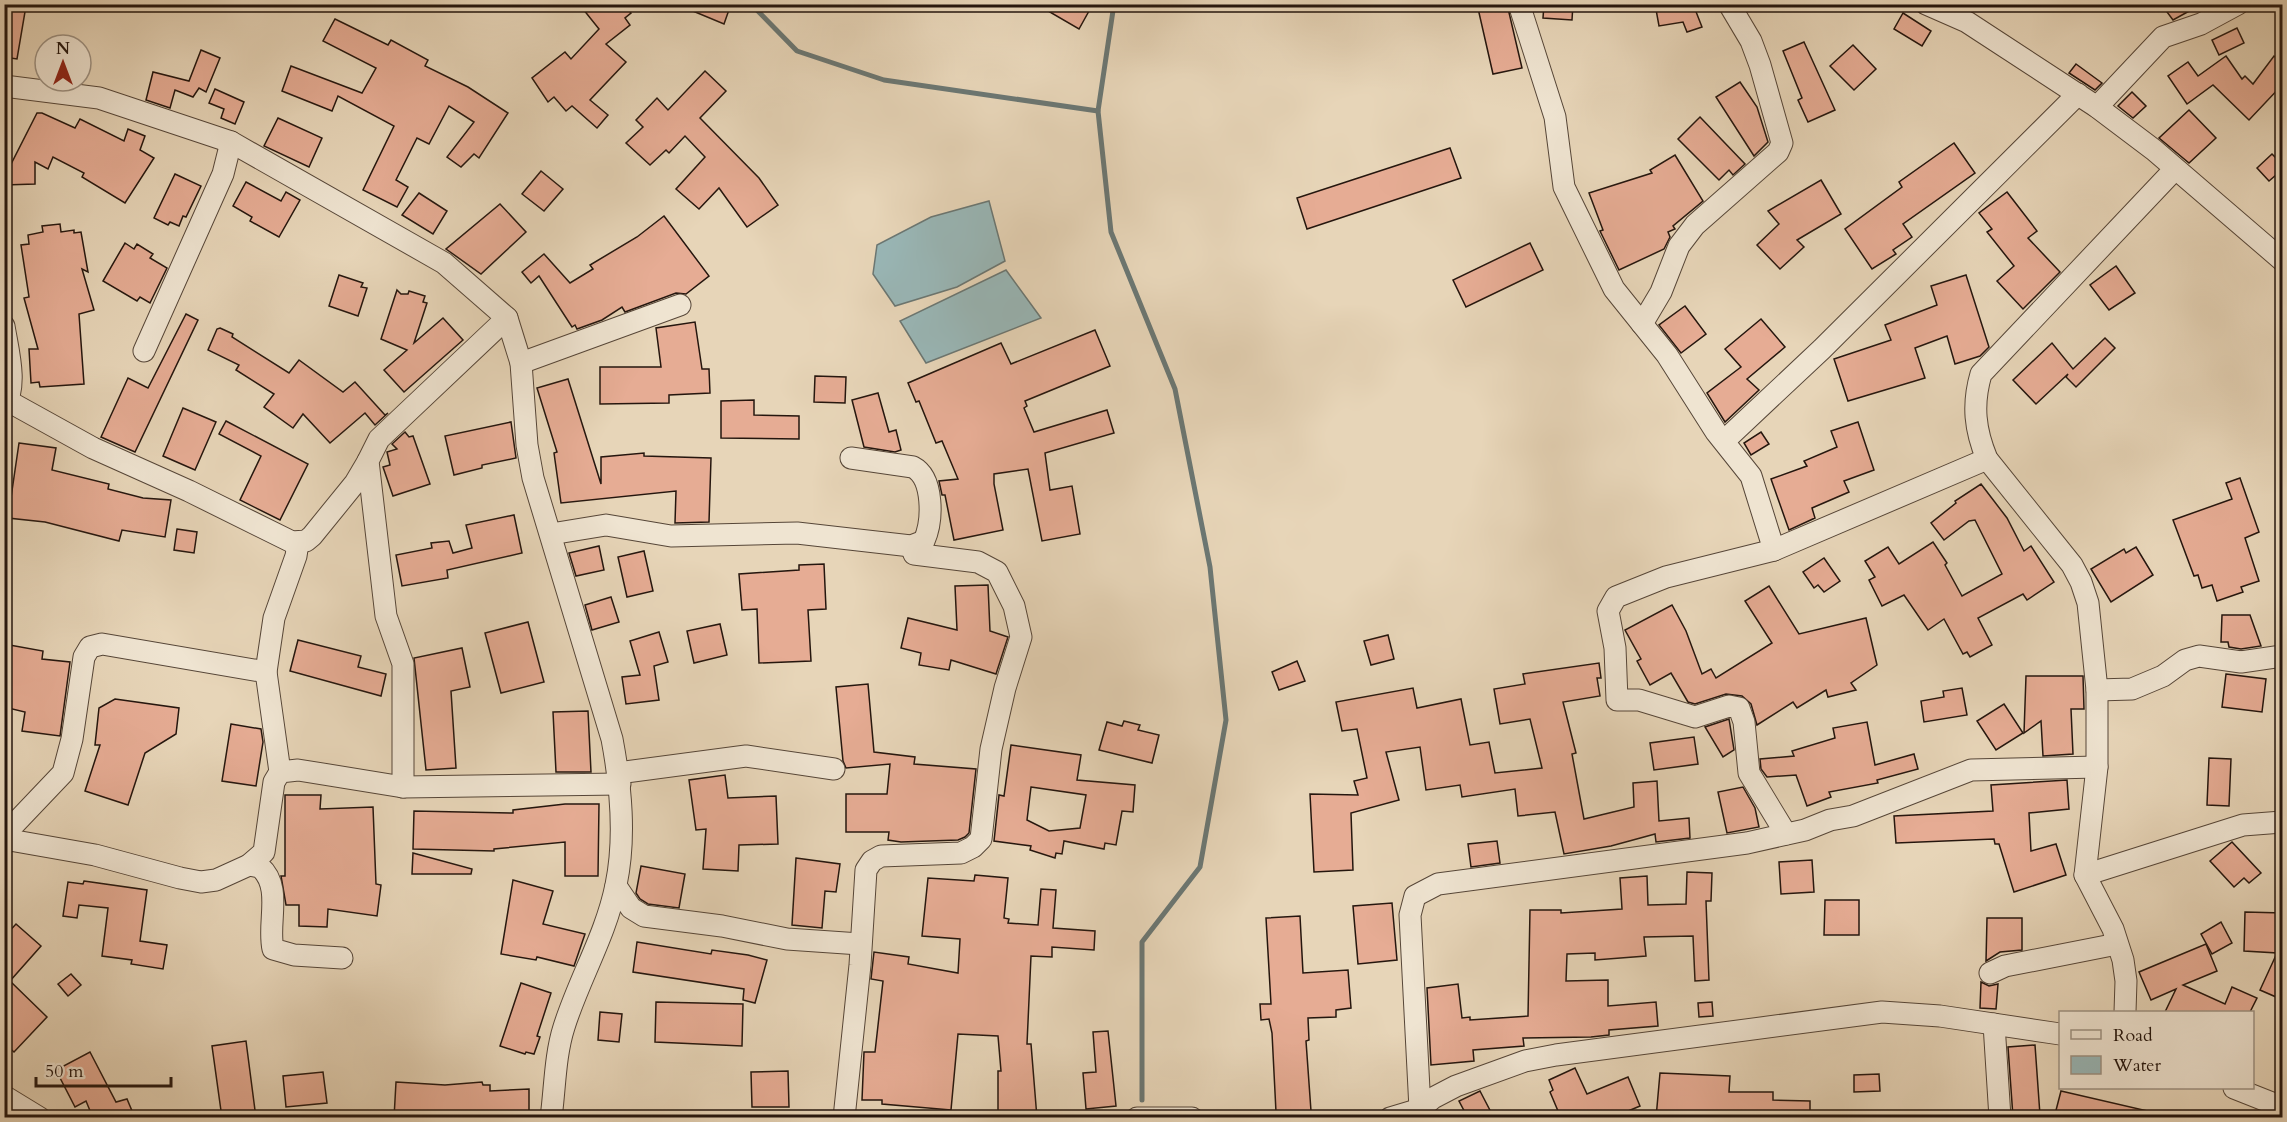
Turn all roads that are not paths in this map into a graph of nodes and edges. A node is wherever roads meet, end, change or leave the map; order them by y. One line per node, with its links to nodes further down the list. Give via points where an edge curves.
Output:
1 (1519, 4): 13 (street, via 1555,117 1564,187 1614,289)
2 (1729, 4): 13 (street, via 1751,41 1782,143 1778,152 1695,225 1679,246 1661,292)
3 (2238, 4): 7 (street, via 2201,24 2163,37)
4 (1942, 7): 6 (street)
5 (4, 86): 8 (street, via 99,98)
6 (2078, 94): 7 (street); 18 (street)
7 (2097, 107): 9 (street)
8 (231, 142): 12 (street, via 444,263); 15 (street, via 223,174)
9 (2175, 169): 10 (street); 20 (street, via 1981,374 1974,408 1980,442)
10 (2283, 260)
11 (680, 305): 16 (street)
12 (507, 318): 16 (street); 21 (street, via 380,439)
13 (1642, 324): 18 (street)
14 (4, 326): 17 (street, via 10,367)
15 (144, 351)
16 (521, 363): 22 (street, via 527,445)
17 (6, 405): 23 (street)
18 (1724, 441): 25 (street, via 1751,476)
19 (851, 458): 24 (street, via 921,471 927,483 929,528 924,541)
20 (1988, 459): 25 (street); 28 (street, via 2072,565 2081,582 2088,603)
21 (368, 461): 23 (street, via 329,517 312,536); 33 (street, via 386,616 403,664)
22 (551, 534): 24 (street, via 606,525 670,536 797,533); 32 (street, via 612,739)
23 (298, 543): 27 (street, via 274,618)
24 (911, 546): 40 (street, via 914,554 978,562 997,572 1014,606 1021,637 991,749 981,839 961,853 880,856 872,861 863,885)
25 (1774, 550): 35 (street, via 1666,577 1616,597 1608,611 1615,648 1617,700 1639,700 1695,717 1729,706 1739,708 1749,773)
26 (2283, 656): 28 (street, via 2241,662 2199,656 2132,689)
27 (266, 672): 31 (street); 36 (street, via 102,644 90,647 84,657 63,773)
28 (2097, 690): 29 (street)
29 (2097, 767): 35 (street, via 1971,770 1853,816); 38 (street)
30 (834, 769): 32 (street, via 746,756)
31 (280, 772): 33 (street, via 298,770); 37 (street, via 272,793 264,852)
32 (619, 779): 33 (street); 39 (street, via 621,844)
33 (403, 787)
34 (2283, 822): 38 (street, via 2243,825)
35 (1785, 834): 50 (street, via 1747,843 1438,884 1415,896 1410,915)
36 (4, 837): 37 (street, via 201,882 216,880)
37 (249, 865): 42 (street, via 260,867 270,881 273,949 294,955)
38 (2085, 875): 41 (street)
39 (616, 886): 40 (street, via 631,908 645,916 787,939); 52 (street, via 595,953 564,1028)
40 (860, 944): 53 (street)
41 (2117, 944): 43 (street, via 2005,966); 44 (street, via 2126,981)
42 (342, 958)
43 (1990, 973)
44 (2125, 1011)
45 (1994, 1024): 46 (street); 50 (street, via 1882,1012 1556,1055 1456,1086); 57 (street)
46 (2059, 1034)
47 (2237, 1089): 49 (street)
48 (4, 1096): 51 (street)
49 (2283, 1107)
50 (1420, 1108): 56 (street)
51 (39, 1118)
52 (551, 1118)
53 (844, 1118)
54 (1137, 1118): 55 (street)
55 (1192, 1118)
56 (1390, 1118)
57 (2000, 1118)

